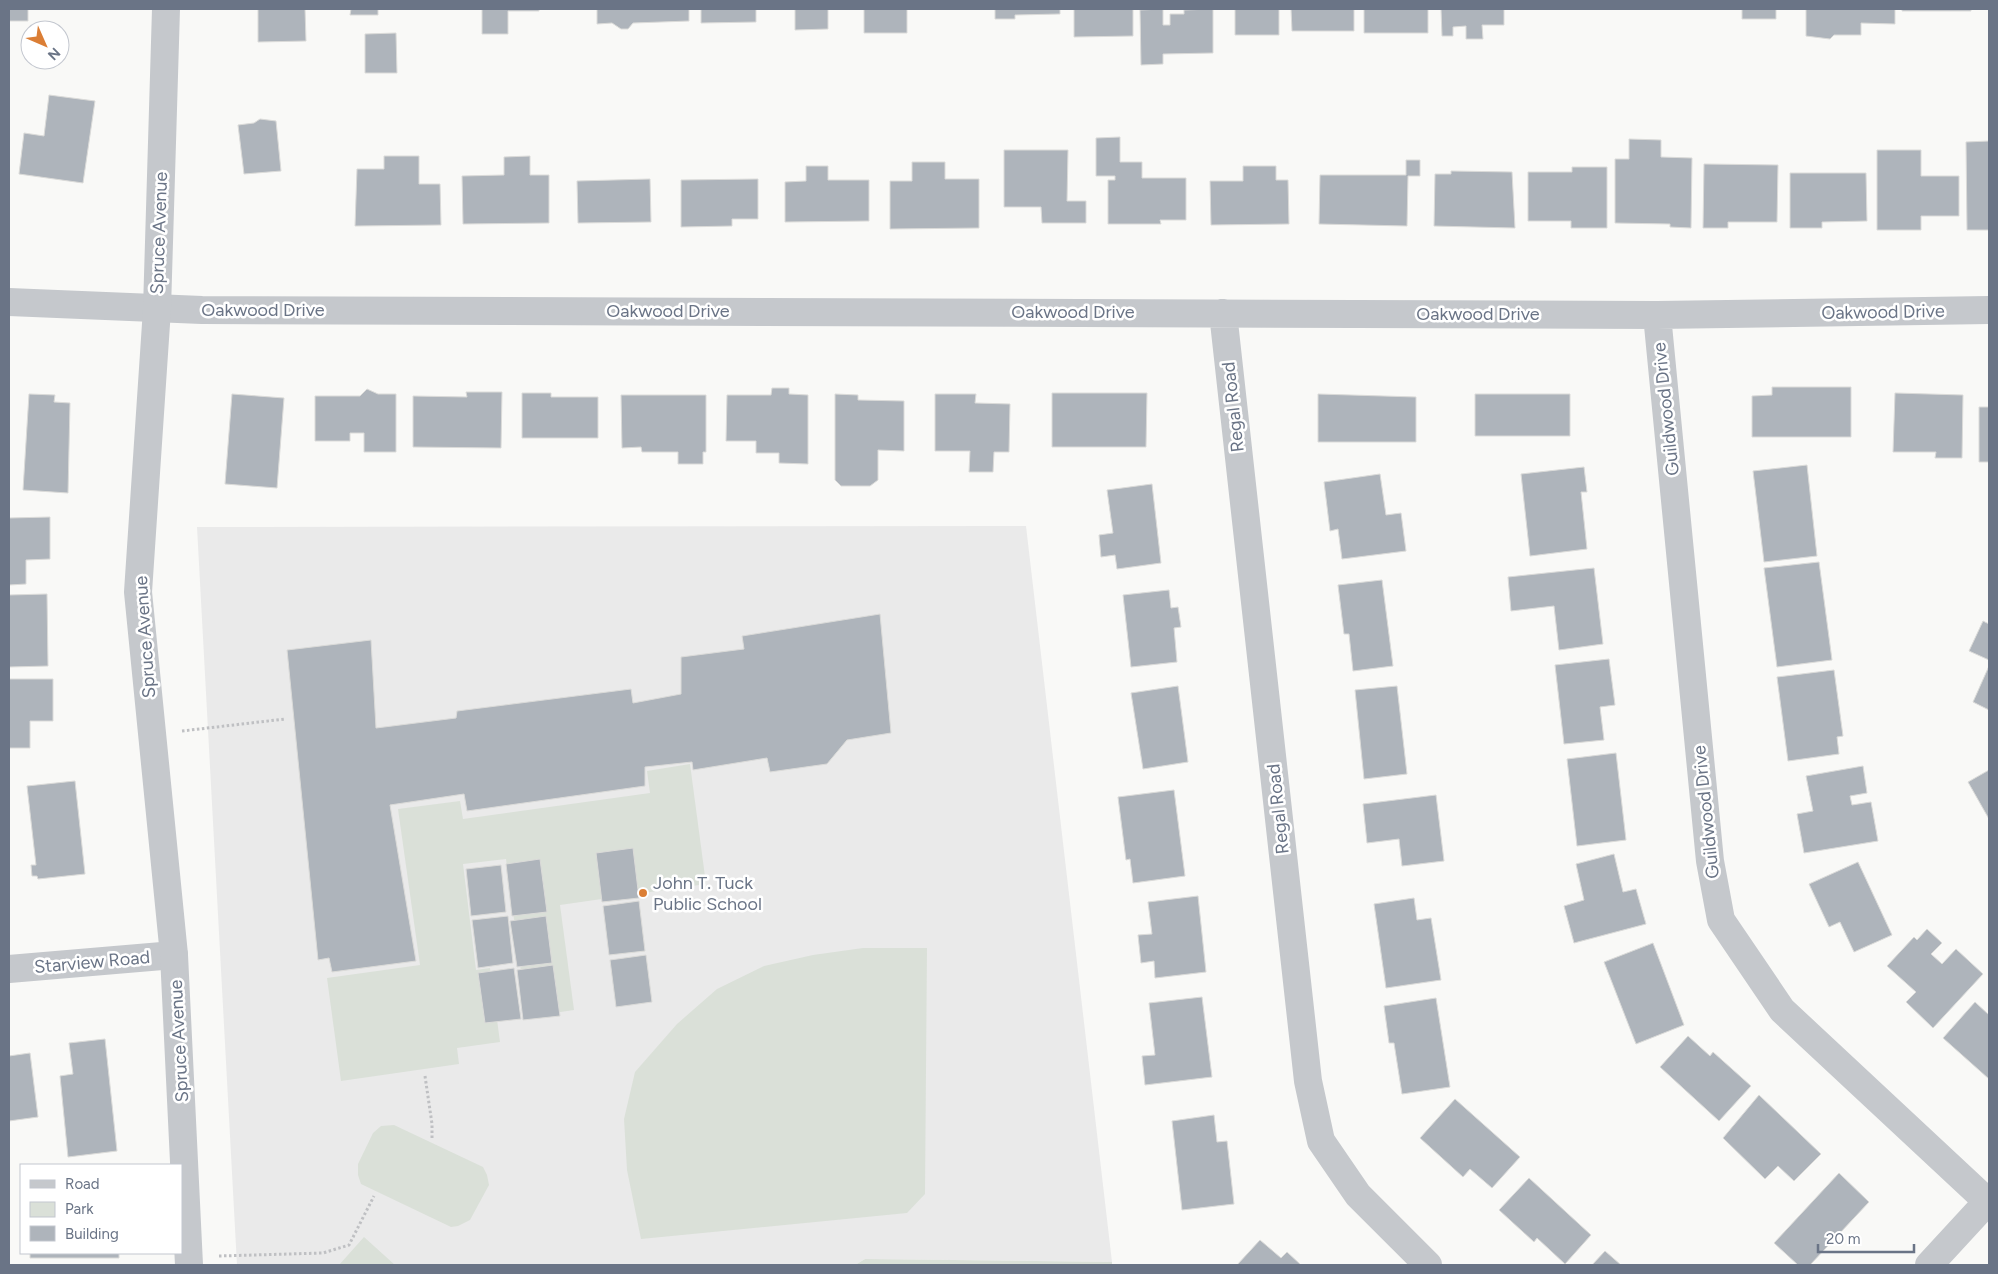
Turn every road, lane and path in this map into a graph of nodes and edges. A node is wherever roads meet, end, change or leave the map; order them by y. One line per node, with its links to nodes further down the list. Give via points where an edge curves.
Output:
1 (166, 9): 3 (street, Spruce Avenue)
2 (9, 302): 3 (street, Oakwood Drive)
3 (157, 309): 5 (street, Oakwood Drive); 8 (street, Spruce Avenue, via 138,592)
4 (1989, 310): 6 (street, Oakwood Drive)
5 (1223, 313): 6 (street, Oakwood Drive); 16 (street, Regal Road, via 1310,1090 1321,1140 1358,1196)
6 (1657, 315): 14 (street, Guildwood Drive, via 1710,861 1721,920 1782,1010)
7 (285, 719): 8 (path)
8 (152, 734): 9 (street, Spruce Avenue)
9 (174, 955): 10 (street, Starview Road); 15 (street, Spruce Avenue)
10 (9, 969)
11 (425, 1076): 12 (path)
12 (432, 1140)
13 (374, 1196): 15 (path, via 349,1245 323,1253)
14 (1988, 1202): 17 (street)
15 (189, 1261)
16 (1428, 1265)
17 (1929, 1265)

